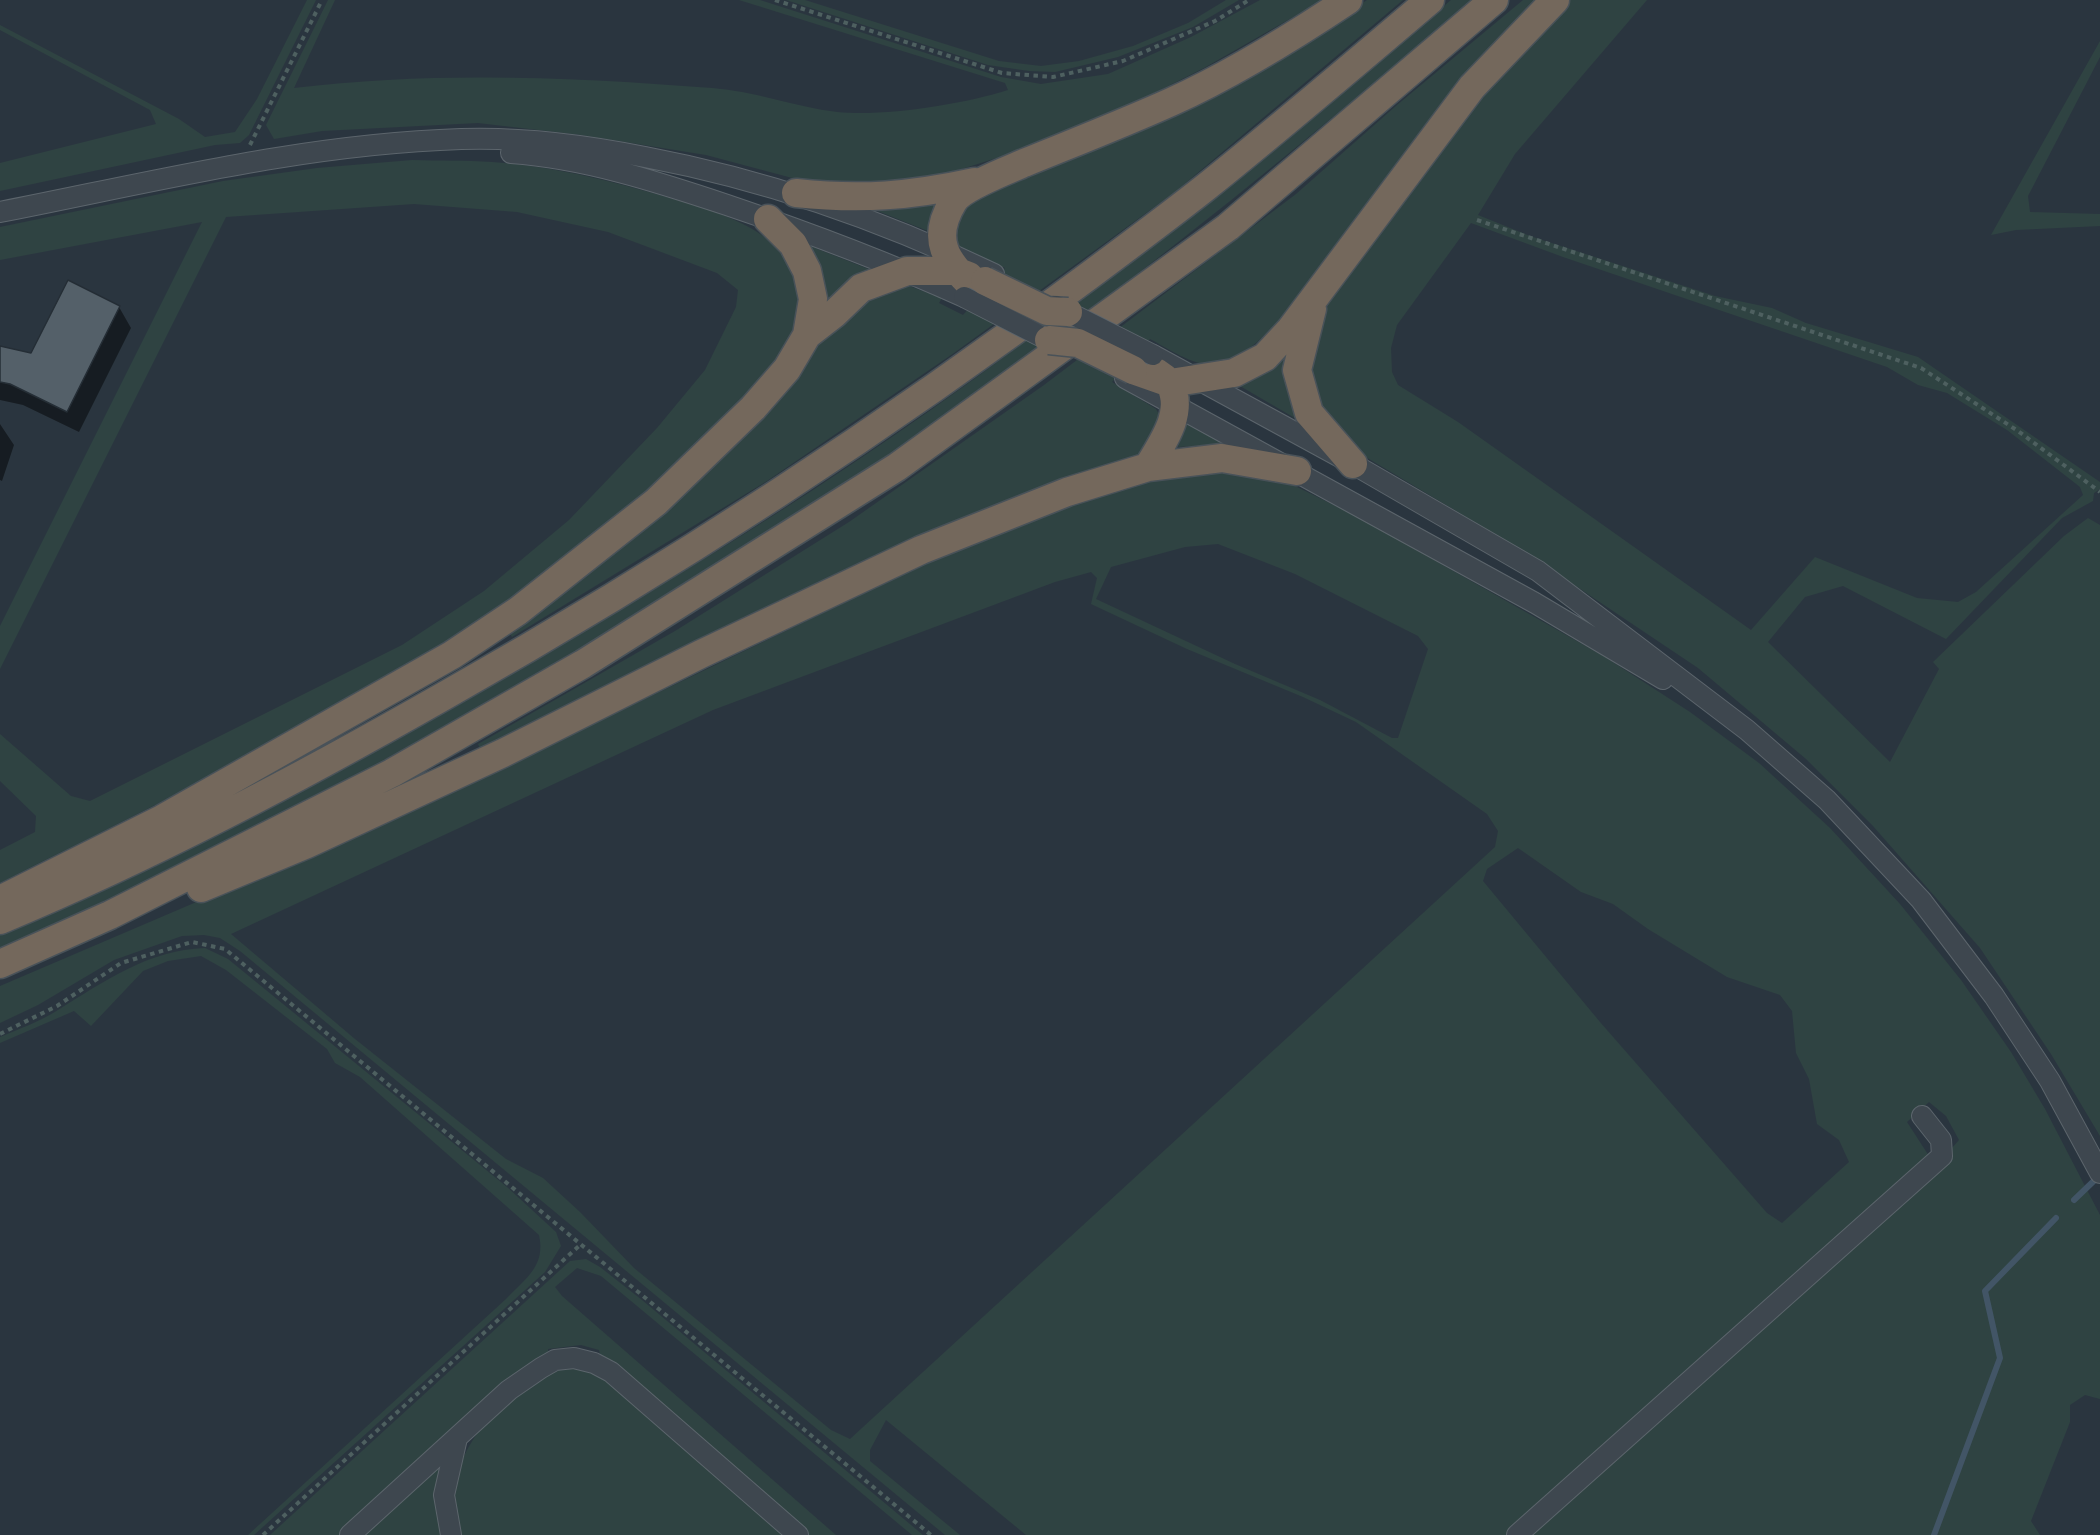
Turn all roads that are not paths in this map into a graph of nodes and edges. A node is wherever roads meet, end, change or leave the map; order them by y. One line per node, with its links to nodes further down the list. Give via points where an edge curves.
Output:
1 (1348, 0): 6 (highway, via 1242,66 1172,101)
2 (1430, 0): 23 (highway, via 1195,196 877,429 747,516 579,620 369,739 225,815)
3 (1494, 0): 22 (highway, via 1228,227 897,467 563,676 392,773)
4 (1555, 0): 12 (highway, via 1472,87)
5 (379, 145): 7 (street, via 462,139 545,142 682,164); 8 (street, via 242,162); 9 (street, via 537,155 685,191)
6 (986, 179): 7 (highway, via 884,197); 11 (highway, via 953,200 940,234)
7 (796, 193): 11 (street)
8 (0, 212)
9 (768, 219): 10 (street); 13 (highway, via 793,244 807,271 813,299)
10 (907, 271): 11 (highway); 13 (highway, via 861,288)
11 (969, 277): 14 (highway, bridge, via 1047,311 1071,313 1082,328); 14 (highway, bridge, via 1024,315 1043,337 1078,343)
12 (1316, 295): 15 (highway, via 1265,357 1234,373); 17 (highway, via 1298,370 1309,413)
13 (807, 335): 21 (highway, via 787,369 656,502 518,611 452,656 162,819)
14 (1139, 366): 15 (street); 16 (highway)
15 (1201, 380): 16 (highway); 17 (street)
16 (1172, 394): 18 (highway, via 1171,429); 19 (street)
17 (1353, 464): 20 (street, via 1538,571)
18 (1148, 467): 19 (highway, via 1222,458); 22 (highway, via 1067,492 921,550 307,844 202,888)
19 (1297, 471): 20 (street, via 1535,603)
20 (1747, 730): 26 (street, via 1827,800 1921,900 1995,996 2076,1126)
21 (0, 900)
22 (110, 915): 24 (highway)
23 (0, 920)
24 (0, 964)
25 (1922, 1116): 31 (street, via 1941,1140 1942,1156)
26 (2100, 1173)
27 (457, 1438): 28 (street); 29 (street, via 444,1495); 30 (street, via 508,1390 555,1360 574,1358 594,1363 611,1372)
28 (350, 1535)
29 (452, 1535)
30 (798, 1535)
31 (1517, 1535)

